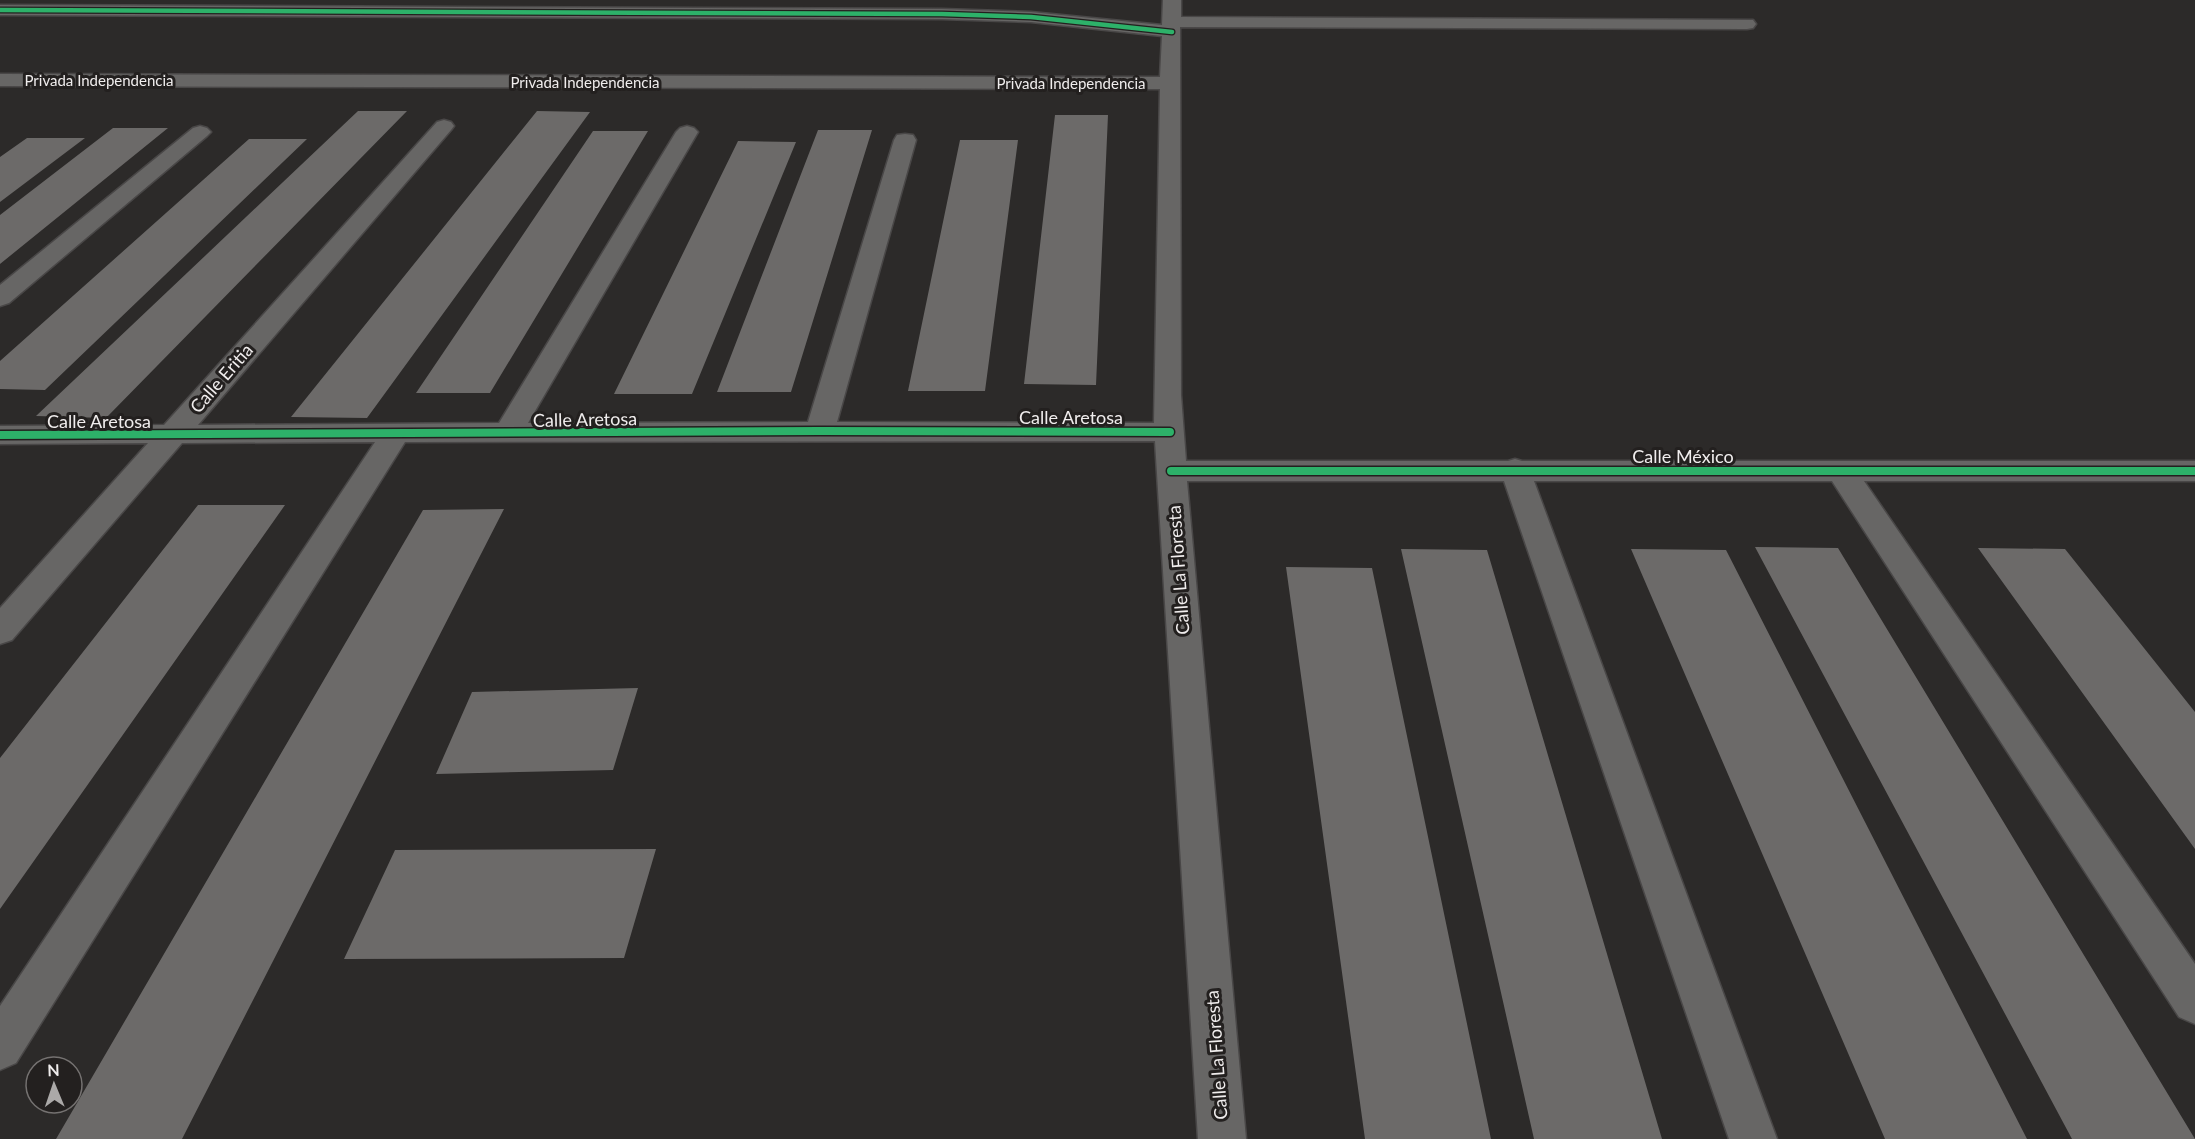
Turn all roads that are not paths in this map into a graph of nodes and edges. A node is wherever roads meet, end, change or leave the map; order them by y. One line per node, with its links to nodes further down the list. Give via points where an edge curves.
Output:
1 (0, 10): 2 (street)
2 (1172, 18): 3 (street); 5 (street, Calle La Floresta)
3 (1747, 24)
4 (0, 80): 5 (street, Privada Independencia)
5 (1171, 83): 12 (street, Calle La Floresta, via 1167,384)
6 (444, 126): 16 (street, Calle Eritia)
7 (200, 132): 10 (street)
8 (687, 132): 14 (street)
9 (905, 140): 11 (street)
10 (0, 298)
11 (820, 431): 12 (street, Calle Aretosa); 14 (street, Calle Aretosa)
12 (1170, 432): 18 (street, Calle La Floresta)
13 (395, 434): 14 (street, Calle Aretosa); 16 (street, Calle Aretosa); 23 (street)
14 (507, 434)
15 (0, 435): 16 (street, Calle Aretosa)
16 (171, 436): 21 (street, Calle Eritia)
17 (1515, 470): 18 (street, Calle México); 20 (street, Calle México); 25 (street)
18 (1171, 471): 24 (street, Calle La Floresta)
19 (2195, 471): 20 (street, Calle México)
20 (1842, 472): 22 (street)
21 (0, 632)
22 (2195, 1002)
23 (0, 1047)
24 (1222, 1139)
25 (1753, 1139)

